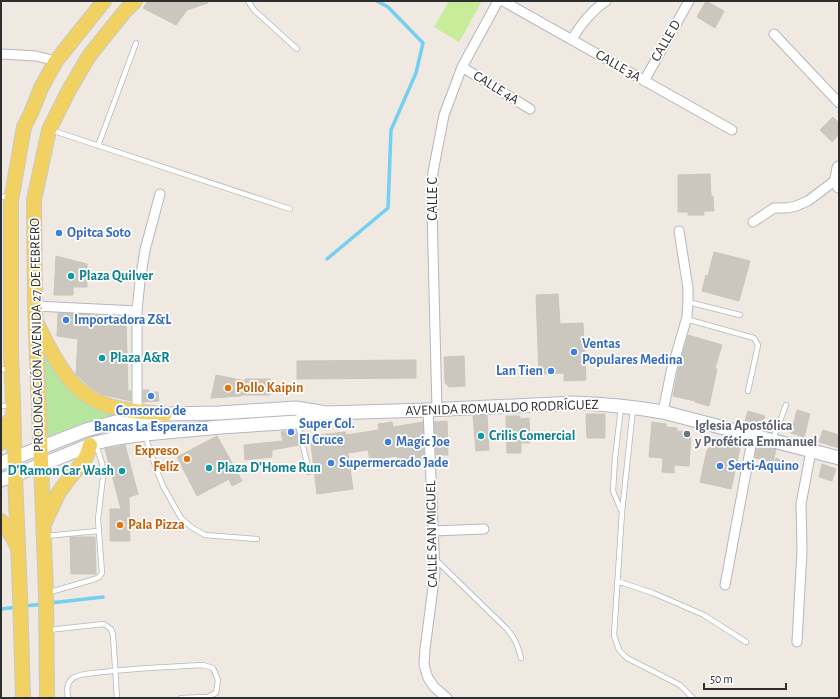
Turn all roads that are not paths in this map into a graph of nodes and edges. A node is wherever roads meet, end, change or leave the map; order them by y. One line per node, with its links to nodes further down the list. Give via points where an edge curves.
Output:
1 (104, 1): 13 (main road, PROLONGACIÓN AVENIDA 27 DE FEBRERO)
2 (135, 1): 18 (main road, PROLONGACIÓN AVENIDA 27 DE FEBRERO, via 89,56)
3 (248, 1): 11 (lane, via 254,10)
4 (498, 1): 14 (street, CALLE C)
5 (504, 1): 9 (street, CALLE 3A)
6 (606, 1): 9 (street, via 583,21)
7 (689, 1): 15 (street, CALLE D)
8 (774, 34): 16 (street)
9 (572, 39): 15 (street, CALLE 3A)
10 (136, 43): 20 (lane)
11 (297, 50)
12 (1, 54): 13 (street, via 36,56)
13 (56, 61): 23 (main road, PROLONGACIÓN AVENIDA 27 DE FEBRERO, via 24,127)
14 (462, 67): 17 (street, CALLE 4A); 37 (street, CALLE C, via 444,115 432,172)
15 (644, 80): 19 (street, CALLE 3A)
16 (839, 103)
17 (530, 109)
18 (49, 130): 20 (lane); 29 (main road, PROLONGACIÓN AVENIDA 27 DE FEBRERO, via 34,200)
19 (732, 130)
20 (98, 146): 24 (lane)
21 (838, 178): 25 (street, via 808,201 787,208 774,208)
22 (160, 194): 28 (street, via 145,250)
23 (6, 196): 32 (main road, PROLONGACIÓN AVENIDA 27 DE FEBRERO)
24 (290, 209)
25 (753, 222)
26 (679, 230): 27 (street)
27 (688, 302): 30 (lane); 31 (street)
28 (137, 311): 29 (street); 38 (street)
29 (35, 313): 38 (main road, via 58,364 65,376 79,390 112,407); 48 (main road, PROLONGACIÓN AVENIDA 27 DE FEBRERO)
30 (740, 315)
31 (686, 319): 33 (lane, via 754,338 758,345); 39 (street, via 671,372)
32 (6, 370): 34 (main road, PROLONGACIÓN AVENIDA 27 DE FEBRERO)
33 (748, 391)
34 (9, 405): 46 (main road, via 10,419); 50 (main road, PROLONGACIÓN AVENIDA 27 DE FEBRERO)
35 (786, 405): 45 (lane)
36 (627, 407): 37 (main road, AVENIDA ROMUALDO RODRÍGUEZ, via 575,404); 39 (main road, AVENIDA ROMUALDO RODRÍGUEZ); 57 (lane); 57 (lane, via 615,458 612,491)
37 (433, 410): 40 (main road, AVENIDA ROMUALDO RODRÍGUEZ); 61 (street, CALLE SAN MIGUEL)
38 (137, 411): 41 (main road)
39 (664, 412): 44 (main road, AVENIDA ROMUALDO RODRÍGUEZ)
40 (326, 413): 41 (main road, AVENIDA ROMUALDO RODRÍGUEZ, via 296,408); 42 (main road, AVENIDA ROMUALDO RODRÍGUEZ)
41 (165, 414): 48 (main road, AVENIDA ROMUALDO RODRÍGUEZ, via 112,423)
42 (297, 422): 43 (main road, AVENIDA ROMUALDO RODRÍGUEZ); 54 (lane)
43 (145, 434): 47 (main road, AVENIDA ROMUALDO RODRÍGUEZ); 63 (lane, via 164,486 181,518 190,527 205,535)
44 (753, 435): 45 (main road, AVENIDA ROMUALDO RODRÍGUEZ); 67 (street)
45 (772, 440): 49 (main road, AVENIDA ROMUALDO RODRÍGUEZ)
46 (1, 443)
47 (93, 444): 53 (main road, AVENIDA ROMUALDO RODRÍGUEZ); 60 (lane, via 102,463 103,477 98,509); 62 (main road, via 82,463 59,492)
48 (40, 447): 50 (main road, AVENIDA ROMUALDO RODRÍGUEZ); 53 (main road, PROLONGACIÓN AVENIDA 27 DE FEBRERO)
49 (812, 451): 51 (main road, AVENIDA ROMUALDO RODRÍGUEZ); 71 (street, via 802,504)
50 (15, 457): 52 (main road, AVENIDA ROMUALDO RODRÍGUEZ); 55 (main road, PROLONGACIÓN AVENIDA 27 DE FEBRERO)
51 (839, 458)
52 (1, 463)
53 (41, 465): 55 (main road, AVENIDA ROMUALDO RODRÍGUEZ); 62 (main road, PROLONGACIÓN AVENIDA 27 DE FEBRERO)
54 (309, 472)
55 (15, 475): 56 (main road, AVENIDA ROMUALDO RODRÍGUEZ); 64 (main road, PROLONGACIÓN AVENIDA 27 DE FEBRERO)
56 (1, 480)
57 (622, 512): 66 (lane)
58 (1, 522): 64 (main road)
59 (484, 529): 61 (street)
60 (98, 531): 62 (lane); 68 (lane, via 102,573 99,577)
61 (433, 531): 65 (street, CALLE SAN MIGUEL)
62 (43, 532): 68 (main road, PROLONGACIÓN AVENIDA 27 DE FEBRERO)
63 (256, 538)
64 (19, 548): 74 (main road, PROLONGACIÓN AVENIDA 27 DE FEBRERO)
65 (434, 559): 72 (lane, via 507,629 517,644); 79 (street, CALLE SAN MIGUEL, via 435,572 424,665 428,678)
66 (618, 581): 70 (lane, via 704,615); 80 (lane, via 614,635 620,650 628,658 680,685)
67 (725, 585)
68 (46, 596): 69 (main road, PROLONGACIÓN AVENIDA 27 DE FEBRERO)
69 (46, 627): 73 (lane, via 104,624 114,634); 75 (main road, PROLONGACIÓN AVENIDA 27 DE FEBRERO)
70 (746, 642)
71 (797, 642)
72 (521, 658)
73 (116, 670): 76 (lane, via 73,678 68,684); 77 (lane); 78 (lane, via 203,665 213,668 218,680 216,693 207,697)
74 (23, 698)
75 (48, 698)
76 (68, 698)
77 (117, 698)
78 (181, 698)
79 (447, 698)
80 (693, 698)

